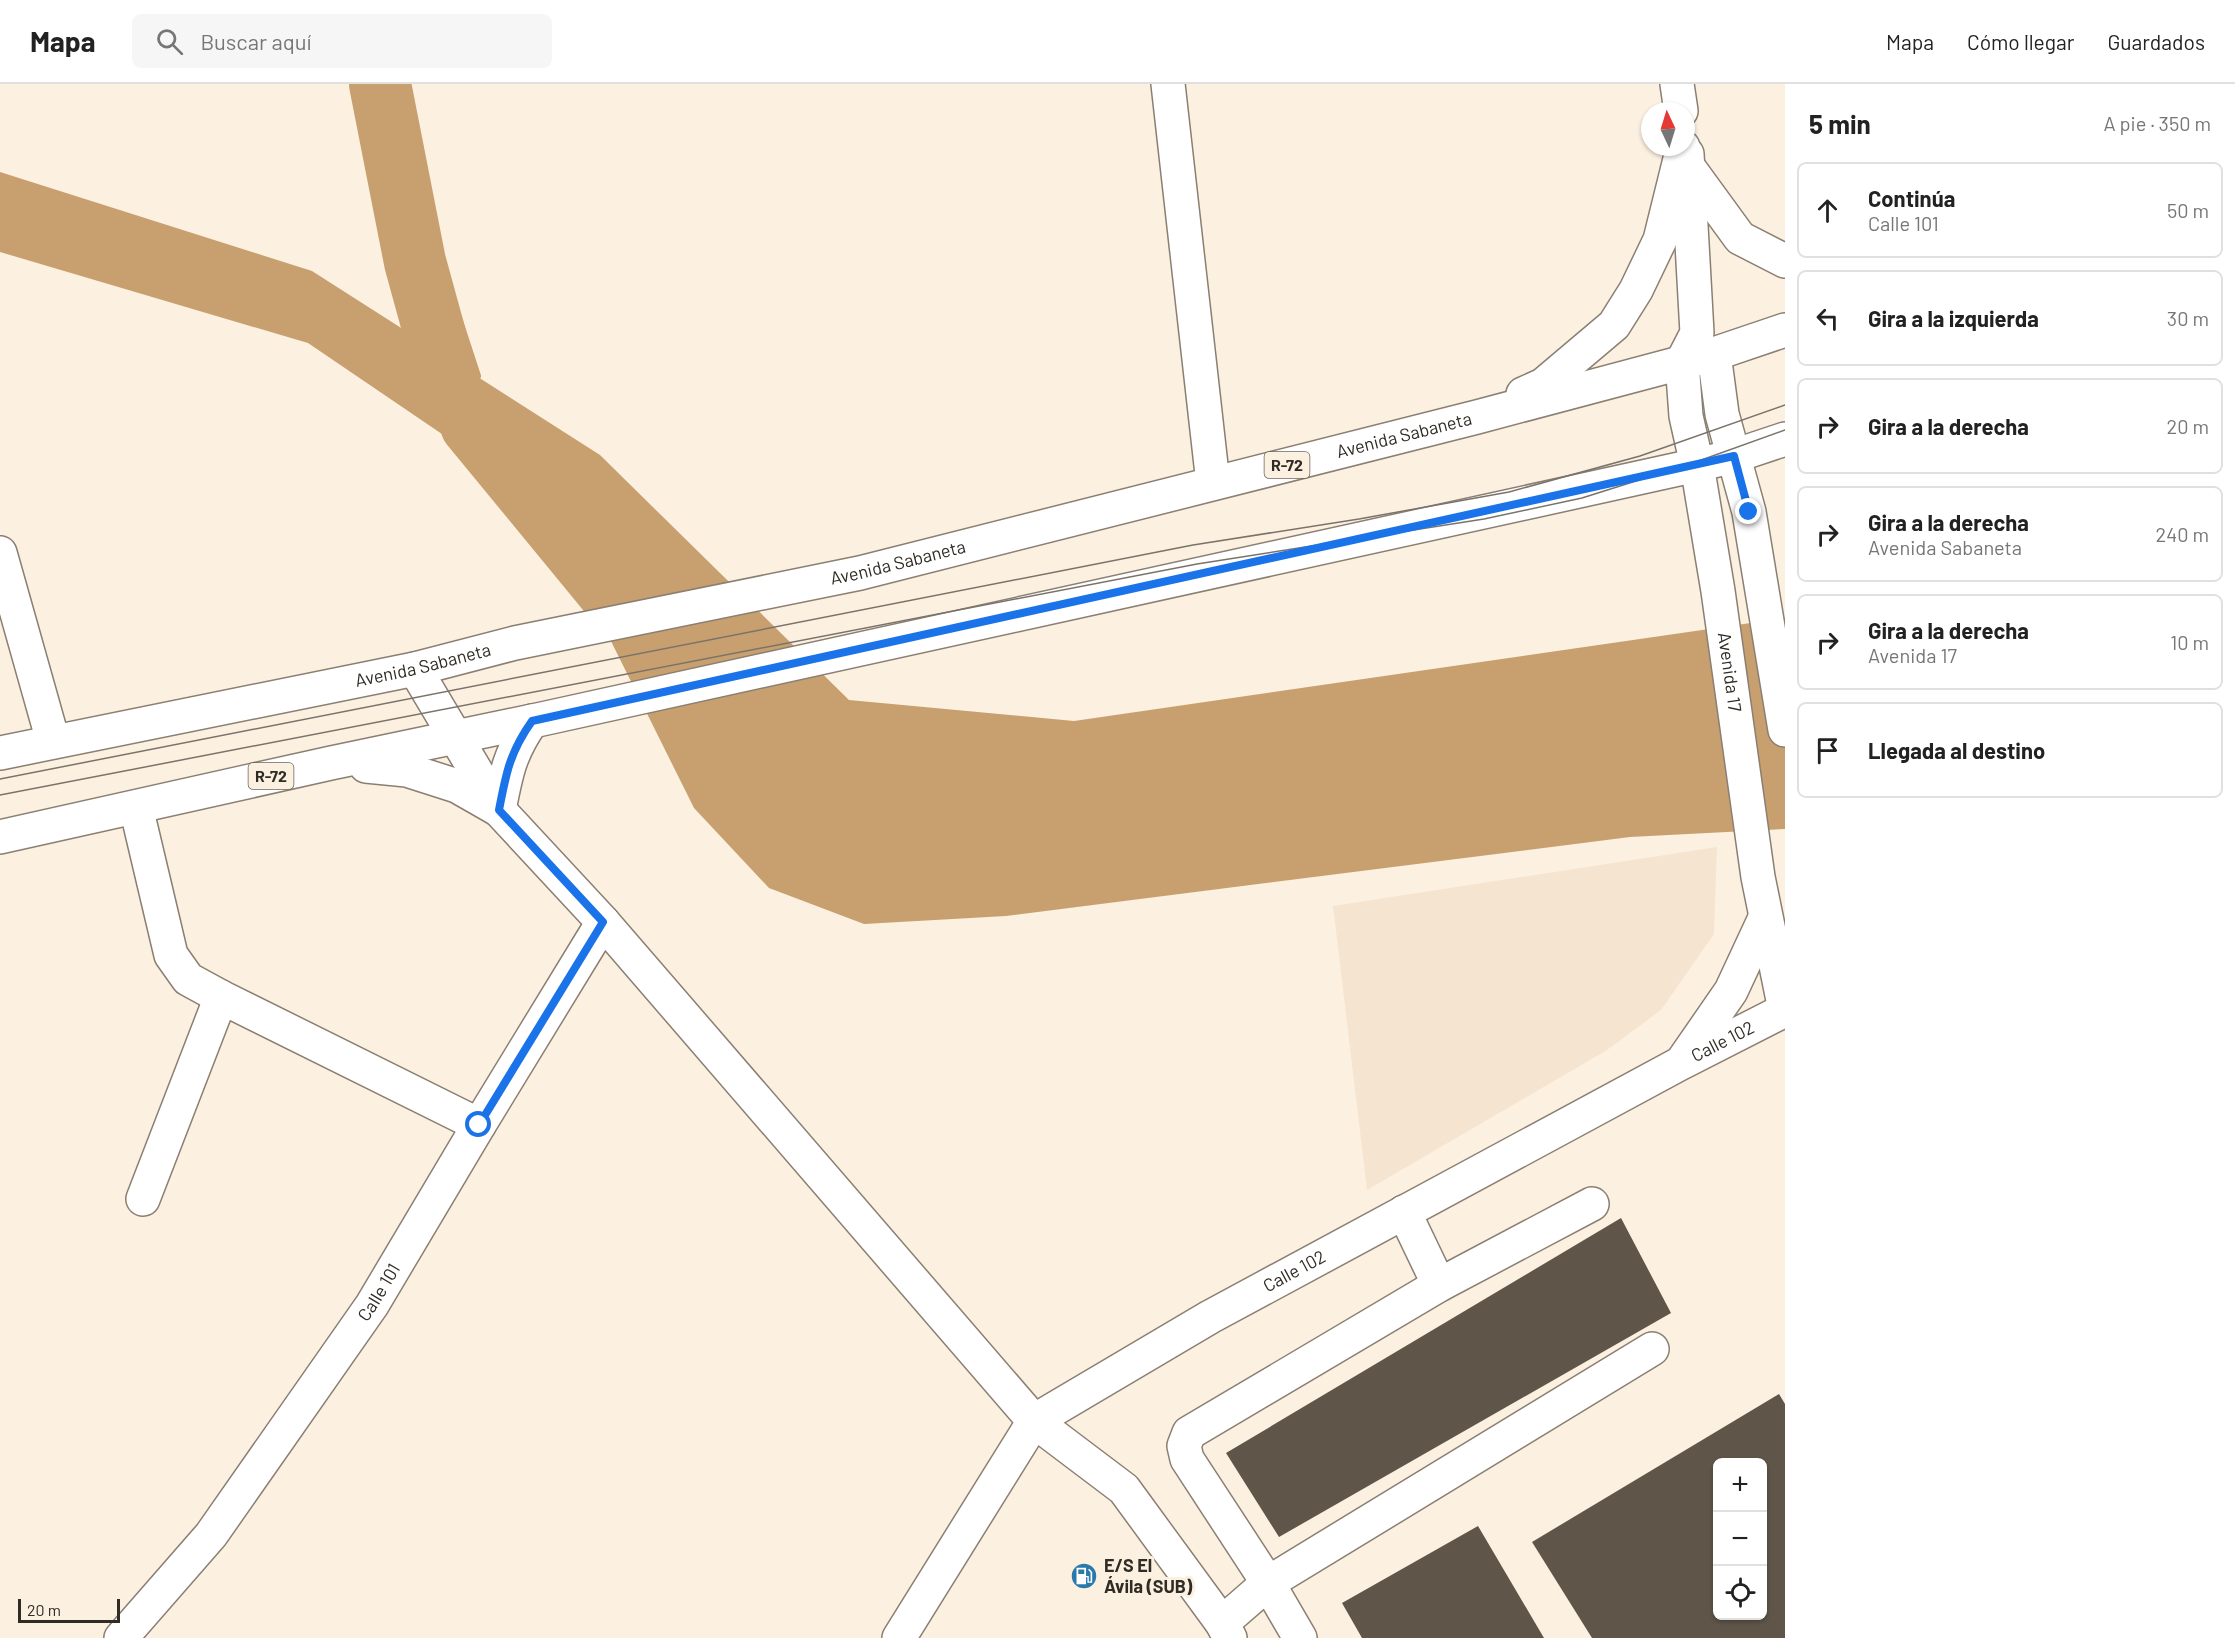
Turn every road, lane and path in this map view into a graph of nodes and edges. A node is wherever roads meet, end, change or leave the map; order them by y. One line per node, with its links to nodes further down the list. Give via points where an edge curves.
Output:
1 (1168, 84): 15 (main road)
2 (1677, 84): 3 (main road)
3 (1680, 102)
4 (1685, 156): 11 (main road, via 1660,240 1614,325 1543,385)
5 (1686, 156): 9 (main road)
6 (1687, 156): 7 (main road, via 1740,238)
7 (1785, 261)
8 (1785, 330): 9 (main road, Avenida Sabaneta / R-72)
9 (1706, 344): 10 (main road, Avenida Sabaneta / R-72); 13 (main road)
10 (1682, 362): 11 (main road, Avenida Sabaneta / R-72); 14 (main road, Avenida 17, via 1686,416)
11 (1477, 417): 15 (main road, Avenida Sabaneta / R-72)
12 (1785, 439): 13 (main road, R-72)
13 (1734, 456): 14 (main road, R-72); 19 (main road, via 1749,512)
14 (1697, 465): 18 (main road, R-72); 27 (main road, Avenida 17)
15 (1213, 483): 17 (main road, Avenida Sabaneta / R-72, via 860,573 515,643)
16 (0, 552): 21 (main road)
17 (415, 669): 20 (main road); 21 (main road, Avenida Sabaneta / R-72)
18 (537, 720): 20 (main road, R-72); 25 (main road, via 518,742 507,768)
19 (1785, 730)
20 (458, 738): 23 (main road, R-72); 25 (main road)
21 (53, 741): 22 (main road, Avenida Sabaneta / R-72)
22 (0, 753)
23 (331, 762): 24 (main road, R-72); 25 (main road, via 407,770 458,786)
24 (136, 807): 26 (main road, R-72); 29 (main road, via 171,955 188,979)
25 (499, 810): 28 (main road)
26 (0, 837)
27 (1765, 918): 30 (main road, Avenida 17); 31 (main road, via 1731,991)
28 (603, 922): 32 (main road, Calle 101); 38 (main road)
29 (221, 997): 32 (main road); 33 (main road)
30 (1785, 1010): 31 (main road, Calle 102)
31 (1681, 1063): 35 (main road, Calle 102)
32 (479, 1125): 41 (main road, Calle 101, via 365,1315 211,1534)
33 (143, 1199)
34 (1592, 1204): 36 (main road)
35 (1404, 1212): 36 (main road); 38 (main road, Calle 102, via 1210,1317)
36 (1439, 1285): 39 (main road, via 1189,1433 1184,1446 1187,1459)
37 (1652, 1349): 39 (main road)
38 (1034, 1421): 40 (main road, via 1124,1489); 42 (main road, Calle 102)
39 (1268, 1583): 40 (main road); 43 (main road)
40 (1226, 1630)
41 (121, 1638)
42 (899, 1638)
43 (1300, 1638)

